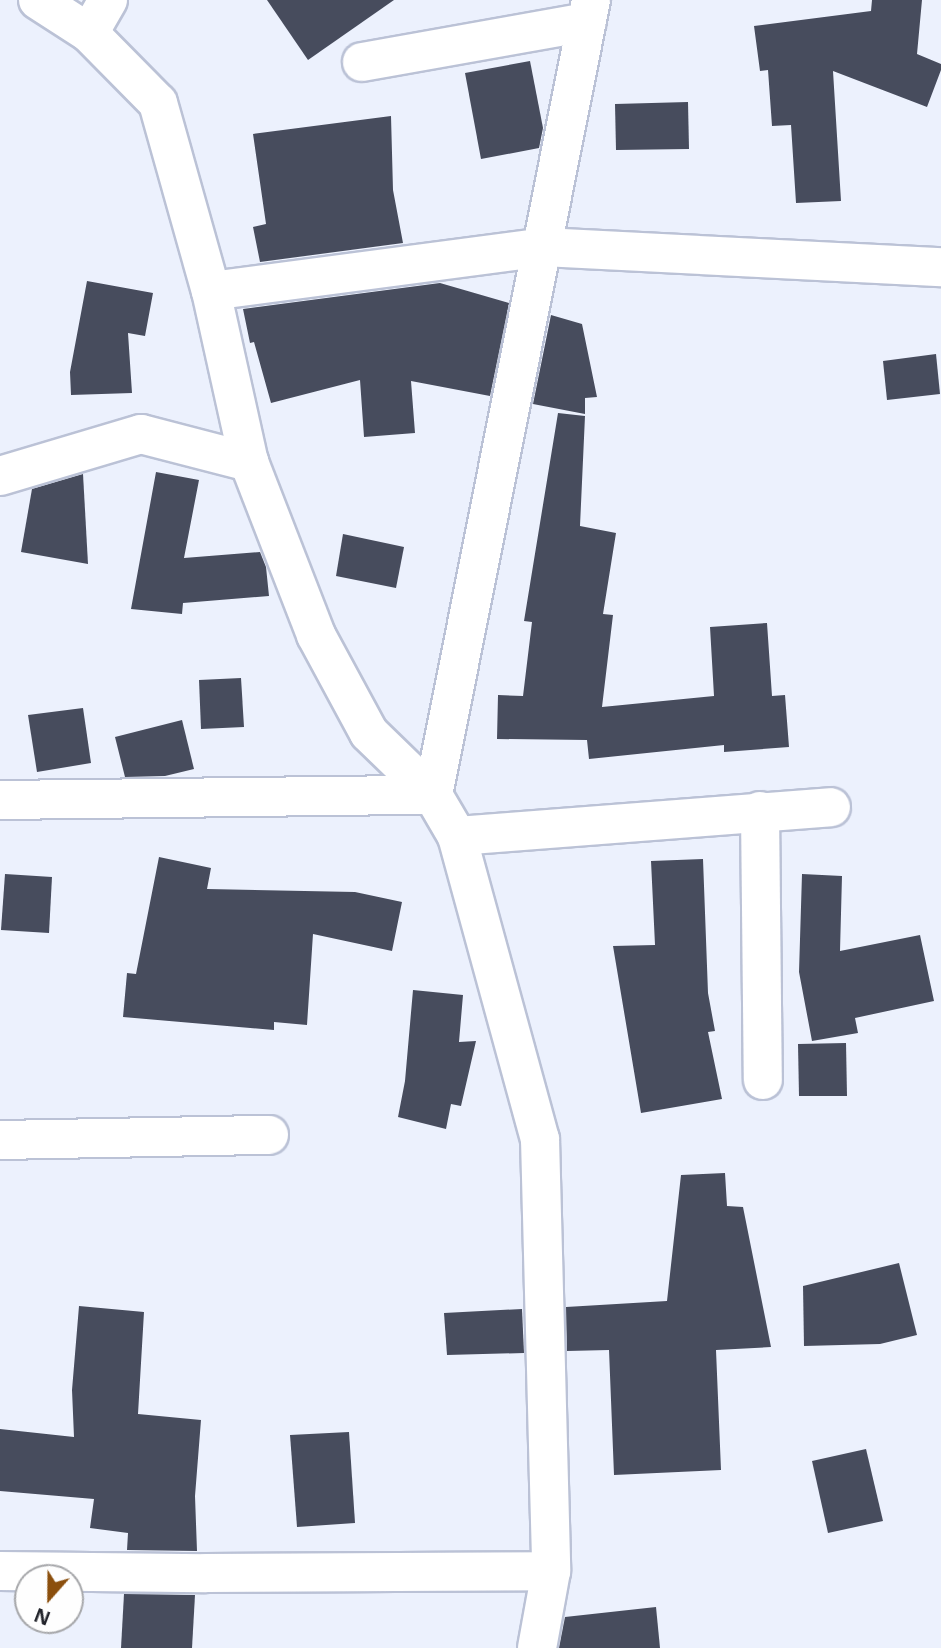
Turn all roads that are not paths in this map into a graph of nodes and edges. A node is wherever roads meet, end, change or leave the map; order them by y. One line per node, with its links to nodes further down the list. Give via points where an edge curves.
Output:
1 (38, 0): 4 (street)
2 (108, 0): 4 (street)
3 (589, 11): 5 (street); 6 (street)
4 (89, 33): 8 (street, via 158,103)
5 (362, 62)
6 (543, 247): 7 (street); 8 (street); 11 (street)
7 (941, 267)
8 (211, 290): 9 (street)
9 (249, 462): 10 (street, via 141,434); 11 (street, via 316,635 369,733)
10 (0, 476)
11 (433, 795): 12 (street); 15 (street)
12 (0, 800)
13 (831, 807): 14 (street)
14 (760, 811): 15 (street); 16 (street)
15 (457, 835): 20 (street, via 540,1139)
16 (763, 1080)
17 (269, 1135): 18 (street)
18 (0, 1140)
19 (0, 1570): 20 (street)
20 (551, 1571): 21 (street)
21 (537, 1648)

